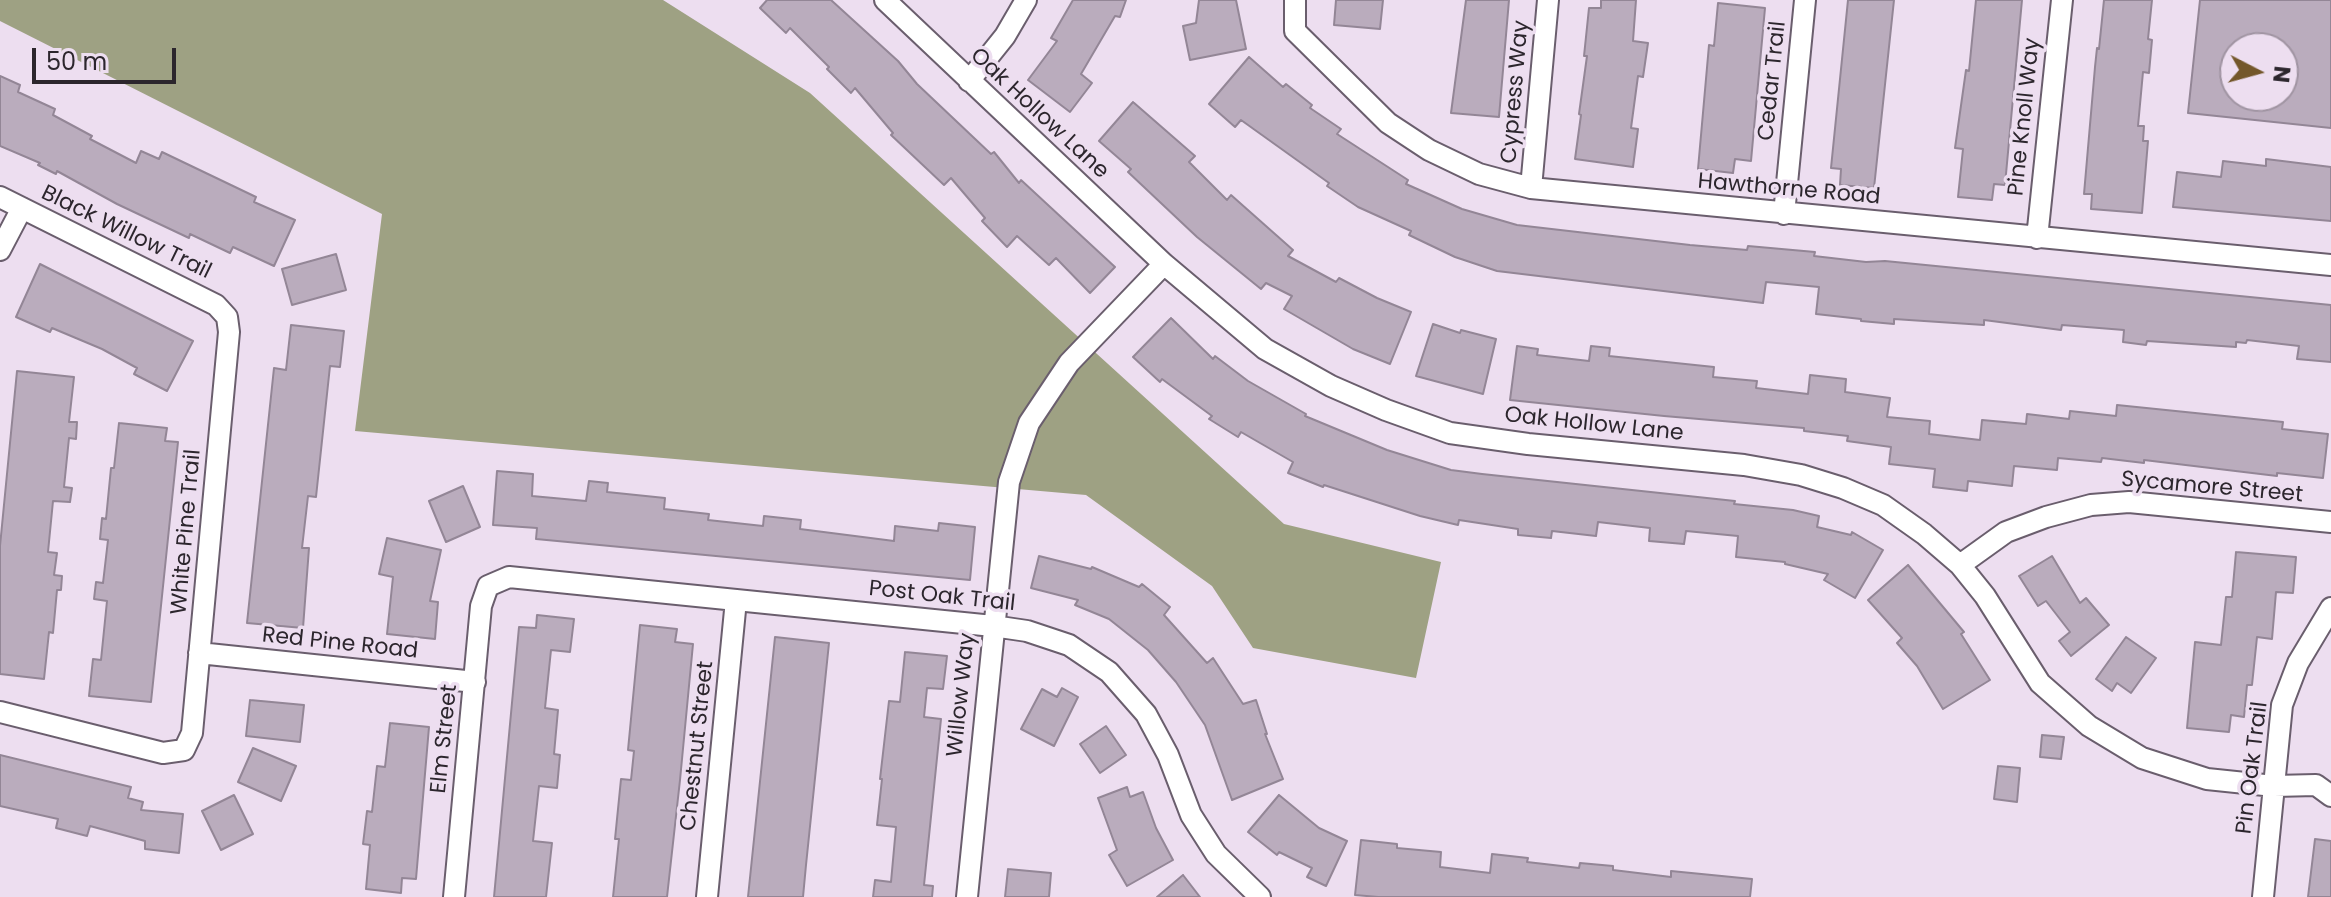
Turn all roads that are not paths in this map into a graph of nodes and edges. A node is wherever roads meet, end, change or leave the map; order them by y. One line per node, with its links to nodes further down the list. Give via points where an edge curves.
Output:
1 (885, 0): 7 (street, Oak Hollow Lane)
2 (1026, 0): 7 (street)
3 (1295, 0): 8 (street, Hawthorne Road, via 1295,31 1388,123 1479,174)
4 (1548, 0): 8 (street, Cypress Way)
5 (1805, 0): 11 (street, Cedar Trail)
6 (2062, 0): 12 (street, Pine Knoll Way)
7 (969, 81): 14 (street, Oak Hollow Lane)
8 (1531, 188): 11 (street, Hawthorne Road)
9 (0, 197): 10 (street, Black Willow Trail)
10 (22, 208): 13 (street); 16 (street, Black Willow Trail, via 216,305)
11 (1784, 214): 12 (street, Hawthorne Road)
12 (2037, 238): 15 (street, Hawthorne Road)
13 (0, 250)
14 (1164, 264): 18 (street, Oak Hollow Lane, via 1265,349 1386,410 1450,433 1801,475 1883,505); 22 (street, Willow Way, via 1069,363 1029,423 1009,482)
15 (2331, 265)
16 (227, 317): 23 (street, White Pine Trail)
17 (2331, 522): 18 (street, Sycamore Street, via 2129,502 2091,505 2006,532)
18 (1960, 565): 26 (street, Oak Hollow Lane, via 2040,683 2089,726 2142,758 2207,779)
19 (488, 586): 20 (street, Post Oak Trail, via 509,577); 24 (street, Elm Street, via 481,606)
20 (736, 600): 22 (street, Post Oak Trail); 30 (street, Chestnut Street)
21 (2331, 608): 26 (street, Pin Oak Trail, via 2298,663 2282,705)
22 (993, 626): 28 (street, Post Oak Trail, via 1069,645 1109,672 1146,714 1191,815 1216,854); 31 (street, Willow Way)
23 (199, 653): 24 (street, Red Pine Road); 25 (street, White Pine Trail, via 192,733 184,750 163,753)
24 (475, 682): 29 (street, Elm Street)
25 (0, 712)
26 (2274, 786): 27 (street, Oak Hollow Lane); 32 (street, Pin Oak Trail)
27 (2326, 787)
28 (1255, 896)
29 (454, 897)
30 (707, 897)
31 (967, 897)
32 (2263, 897)

